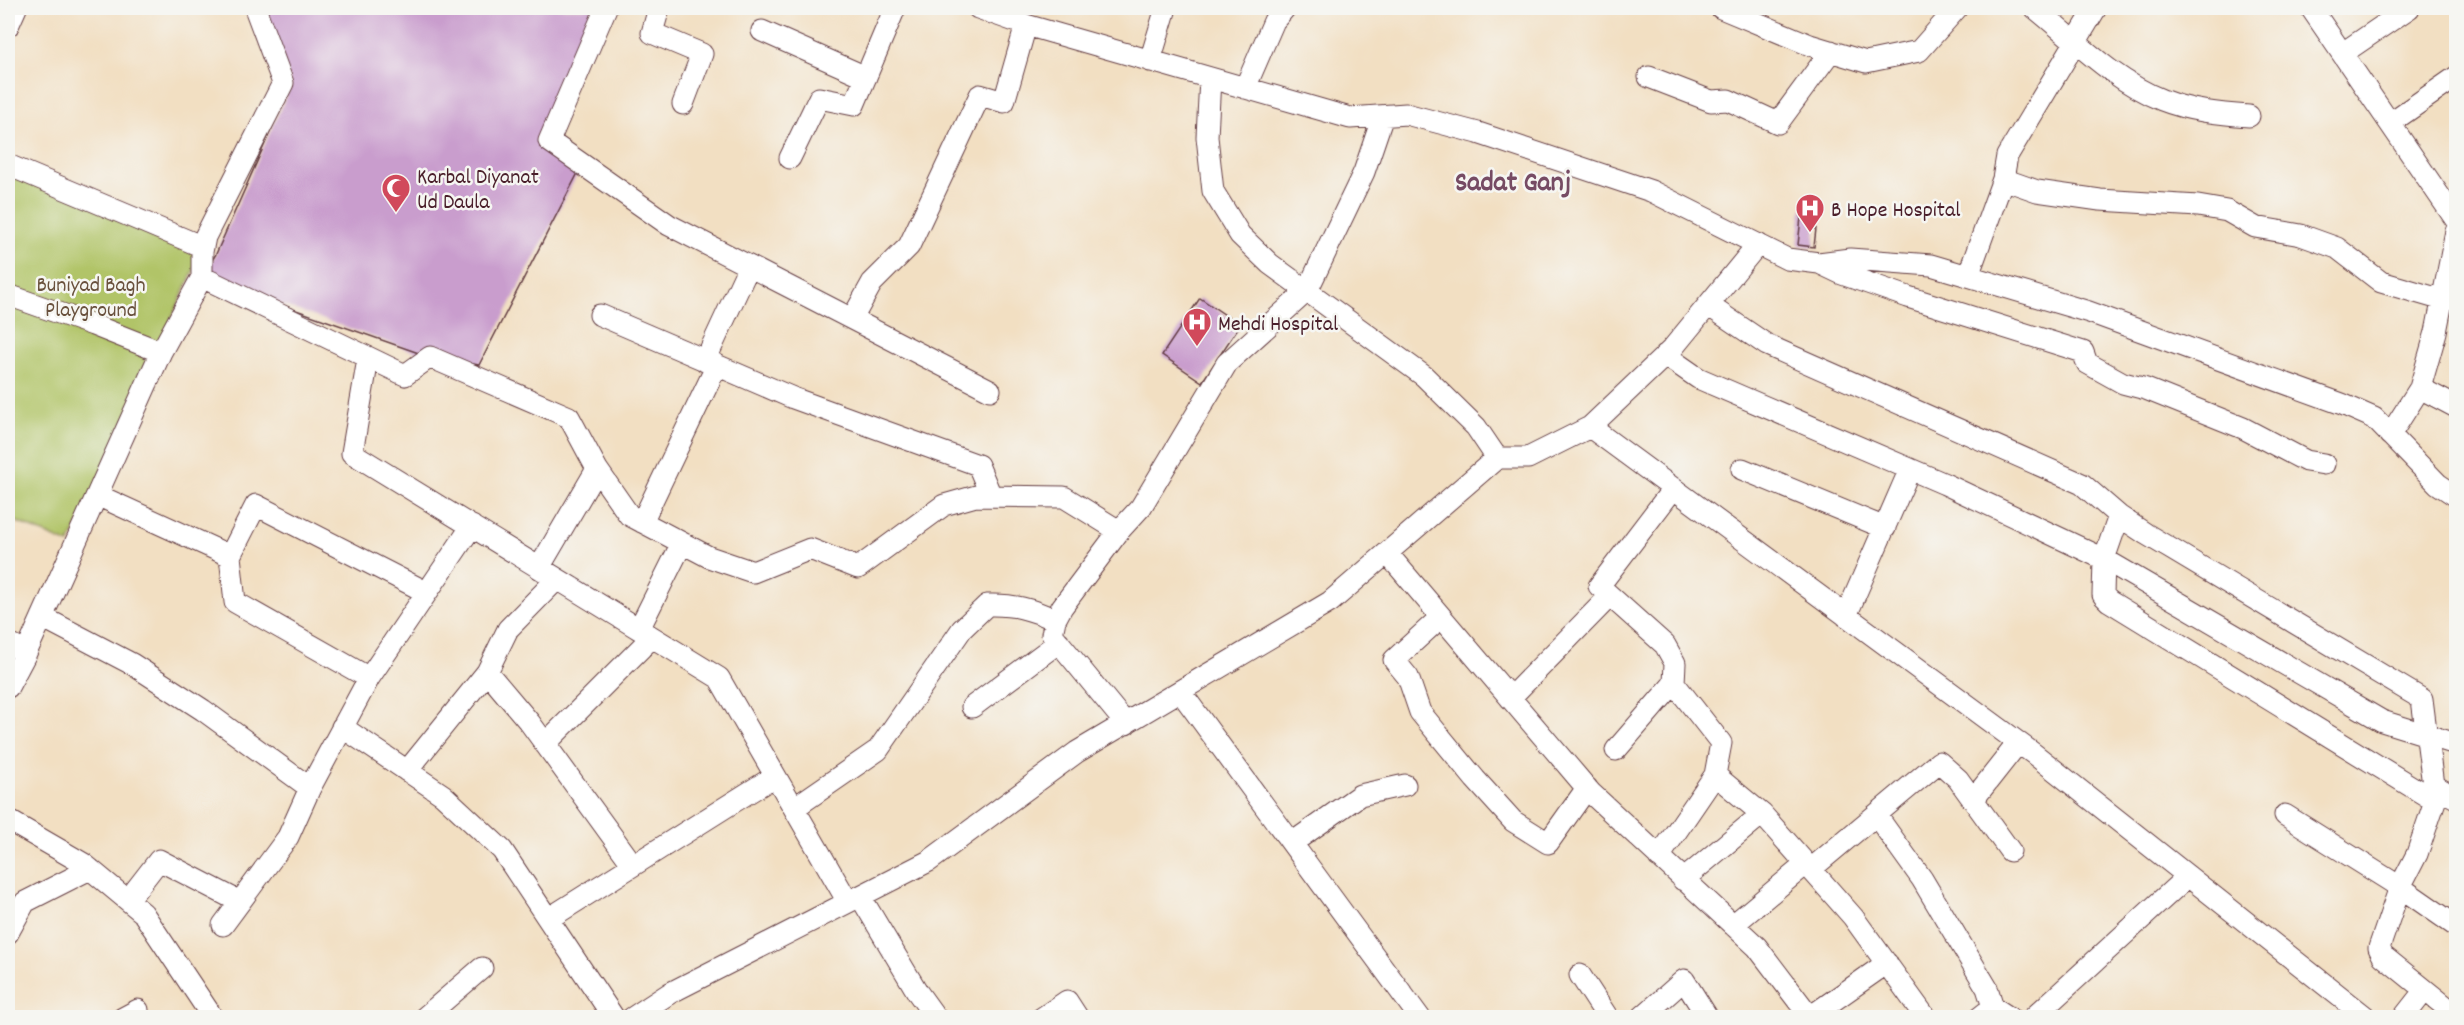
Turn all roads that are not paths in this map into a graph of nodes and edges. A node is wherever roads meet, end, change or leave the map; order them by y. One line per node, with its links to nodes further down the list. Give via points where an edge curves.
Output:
1 (15, 8): 16 (street)
2 (255, 8): 37 (street, via 283,83)
3 (606, 8): 39 (street, via 549,141 669,225)
4 (659, 8): 27 (street, via 652,33 702,54)
5 (895, 8): 24 (street)
6 (978, 8): 15 (street)
7 (1166, 8): 21 (street)
8 (1285, 8): 26 (street, via 1274,21)
9 (1721, 8): 19 (street)
10 (1957, 8): 19 (street, via 1919,51 1866,62)
11 (2035, 8): 18 (street)
12 (2096, 8): 18 (street)
13 (2311, 8): 20 (street)
14 (2409, 8): 20 (street)
15 (1026, 25): 21 (street); 47 (street, via 1004,102 980,95 909,246 872,283)
16 (8, 26)
17 (762, 31): 24 (street)
18 (2076, 40): 29 (street, via 2126,81 2163,100 2210,113); 33 (street, via 2007,156)
19 (1831, 51): 22 (street, via 1778,123 1728,100 1710,101)
20 (2343, 53): 30 (street)
21 (1150, 60): 25 (street)
22 (1649, 77)
23 (2457, 77): 30 (street)
24 (866, 78): 31 (street, via 854,105 819,98)
25 (1210, 78): 26 (street); 42 (street, via 1207,137 1213,191 1240,234 1270,264)
26 (1245, 88): 28 (street, via 1350,118)
27 (683, 104)
28 (1383, 116): 36 (street, via 1406,114 1478,133 1651,191); 42 (street, via 1364,172)
29 (2249, 116)
30 (2390, 123): 34 (street)
31 (790, 158)
32 (8, 165): 37 (street)
33 (2003, 178): 40 (street); 45 (street, via 2037,191 2100,201 2227,211 2255,227 2301,235 2337,248 2381,282)
34 (2457, 219)
35 (2457, 231): 45 (street)
36 (1758, 244): 38 (street, via 1787,259); 44 (street)
37 (203, 247): 41 (street)
38 (1820, 263): 40 (street, via 1850,259 1931,265); 58 (street, via 1908,297 2083,352 2087,363 2123,383 2243,428 2306,461)
39 (748, 266): 47 (street); 51 (street)
40 (1968, 276): 56 (street, via 2088,312 2342,404 2374,418)
41 (202, 277): 48 (street); 50 (street)
42 (1307, 291): 57 (street, via 1424,376 1476,427); 70 (street, via 1227,363 1141,507)
43 (8, 295): 48 (street)
44 (1708, 305): 49 (street); 66 (street, via 1767,345 2082,484)
45 (2447, 308): 52 (street)
46 (600, 315): 51 (street)
47 (852, 319): 53 (street)
48 (161, 352): 63 (street)
49 (1665, 355): 55 (street); 61 (street, via 1698,378)
50 (368, 359): 59 (street, via 405,375 430,357 569,417); 68 (street, via 352,453)
51 (711, 363): 64 (street, via 793,398 978,465); 67 (street)
52 (2420, 388): 54 (street); 56 (street)
53 (990, 390)
54 (2457, 407)
55 (1590, 427): 57 (street, via 1528,459); 62 (street)
56 (2390, 435): 65 (street, via 2438,484)
57 (1497, 458): 72 (street)
58 (2324, 464)
59 (597, 469): 67 (street, via 629,515); 75 (street)
60 (1742, 469): 69 (street)
61 (1910, 469): 69 (street); 74 (street)
62 (1673, 489): 77 (street, via 1599,586); 78 (street)
63 (97, 495): 73 (street); 79 (street)
64 (991, 496): 70 (street, via 1064,497); 71 (street, via 944,505 858,568 810,549 753,572)
65 (2457, 496)
66 (2119, 516): 74 (street); 94 (street, via 2422,699)
67 (642, 522): 71 (street)
68 (472, 526): 75 (street); 76 (street)
69 (1885, 528): 78 (street)
70 (1119, 531): 81 (street)
71 (682, 543): 82 (street)
72 (1387, 553): 80 (street); 89 (street, via 1330,602)
73 (230, 556): 76 (street, via 255,505); 86 (street, via 235,602)
74 (2104, 559): 94 (street, via 2382,721); 105 (street, via 2103,595 2115,606)
75 (548, 573): 82 (street); 85 (street, via 508,629)
76 (426, 592): 86 (street)
77 (1610, 596): 87 (street, via 1665,645 1675,663); 90 (street)
78 (1846, 616): 95 (street)
79 (42, 617): 84 (street); 103 (street, via 141,670)
80 (1441, 617): 90 (street); 104 (street, via 1394,660 1408,677 1420,712 1475,779 1513,821 1548,843)
81 (1055, 620): 83 (street, via 1052,634); 108 (street, via 1011,604 987,605 962,629 878,750)
82 (645, 633): 96 (street); 101 (street, via 719,678)
83 (1059, 642): 91 (street); 92 (street)
84 (17, 648): 88 (street)
85 (487, 672): 96 (street); 99 (street)
86 (369, 678): 93 (street)
87 (1674, 684): 98 (street); 100 (street, via 1722,743)
88 (8, 687)
89 (1180, 691): 92 (street); 113 (street)
90 (1510, 698): 104 (street)
91 (972, 707)
92 (1126, 724): 122 (street, via 1077,752 928,861)
93 (342, 727): 99 (street); 103 (street)
94 (2427, 734): 97 (street); 105 (street)
95 (2018, 743): 107 (street); 119 (street)
96 (545, 744): 116 (street)
97 (2457, 744)
98 (1616, 750)
99 (407, 771): 125 (street, via 442,795 502,850)
100 (1715, 775): 109 (street); 115 (street)
101 (775, 776): 108 (street); 116 (street)
102 (1405, 785): 113 (street, via 1360,795)
103 (310, 788): 124 (street, via 288,837)
104 (1587, 788): 115 (street)
105 (2434, 793): 106 (street); 121 (street, via 2417,854)
106 (2457, 798)
107 (1973, 800): 110 (street, via 1958,778 1939,762); 114 (street)
108 (794, 808): 122 (street)
109 (1762, 814): 117 (street); 120 (street)
110 (1876, 815): 117 (street); 134 (street, via 1922,879)
111 (2285, 815): 121 (street)
112 (8, 820): 118 (street)
113 (1292, 843): 143 (street)
114 (2010, 851)
115 (1659, 857): 120 (street)
116 (633, 865): 125 (street)
117 (1808, 867): 127 (street); 130 (street)
118 (90, 869): 123 (street); 129 (street, via 25,902)
119 (2188, 876): 149 (street); 150 (street)
120 (1683, 880): 127 (street)
121 (2400, 887): 128 (street); 133 (street, via 2379,948 2383,956)
122 (854, 899): 139 (street, via 669,993); 140 (street)
123 (128, 900): 124 (street, via 159,860); 136 (street, via 143,913)
124 (240, 902): 126 (street)
125 (548, 919): 138 (street)
126 (223, 925)
127 (1733, 925): 147 (street, via 1757,947)
128 (2457, 926)
129 (8, 933)
130 (1887, 963): 147 (street); 148 (street)
131 (482, 968): 137 (street)
132 (1580, 975): 144 (street)
133 (2425, 990): 135 (street); 151 (street)
134 (1992, 1007)
135 (2457, 1015)
136 (213, 1017)
137 (424, 1017)
138 (614, 1017)
139 (632, 1017)
140 (936, 1017)
141 (1042, 1017): 142 (street, via 1067,1001)
142 (1078, 1017)
143 (1420, 1017)
144 (1608, 1017)
145 (1641, 1017): 146 (street, via 1684,980)
146 (1708, 1017)
147 (1811, 1017)
148 (1926, 1017)
149 (2033, 1017)
150 (2367, 1017)
151 (2403, 1017)

